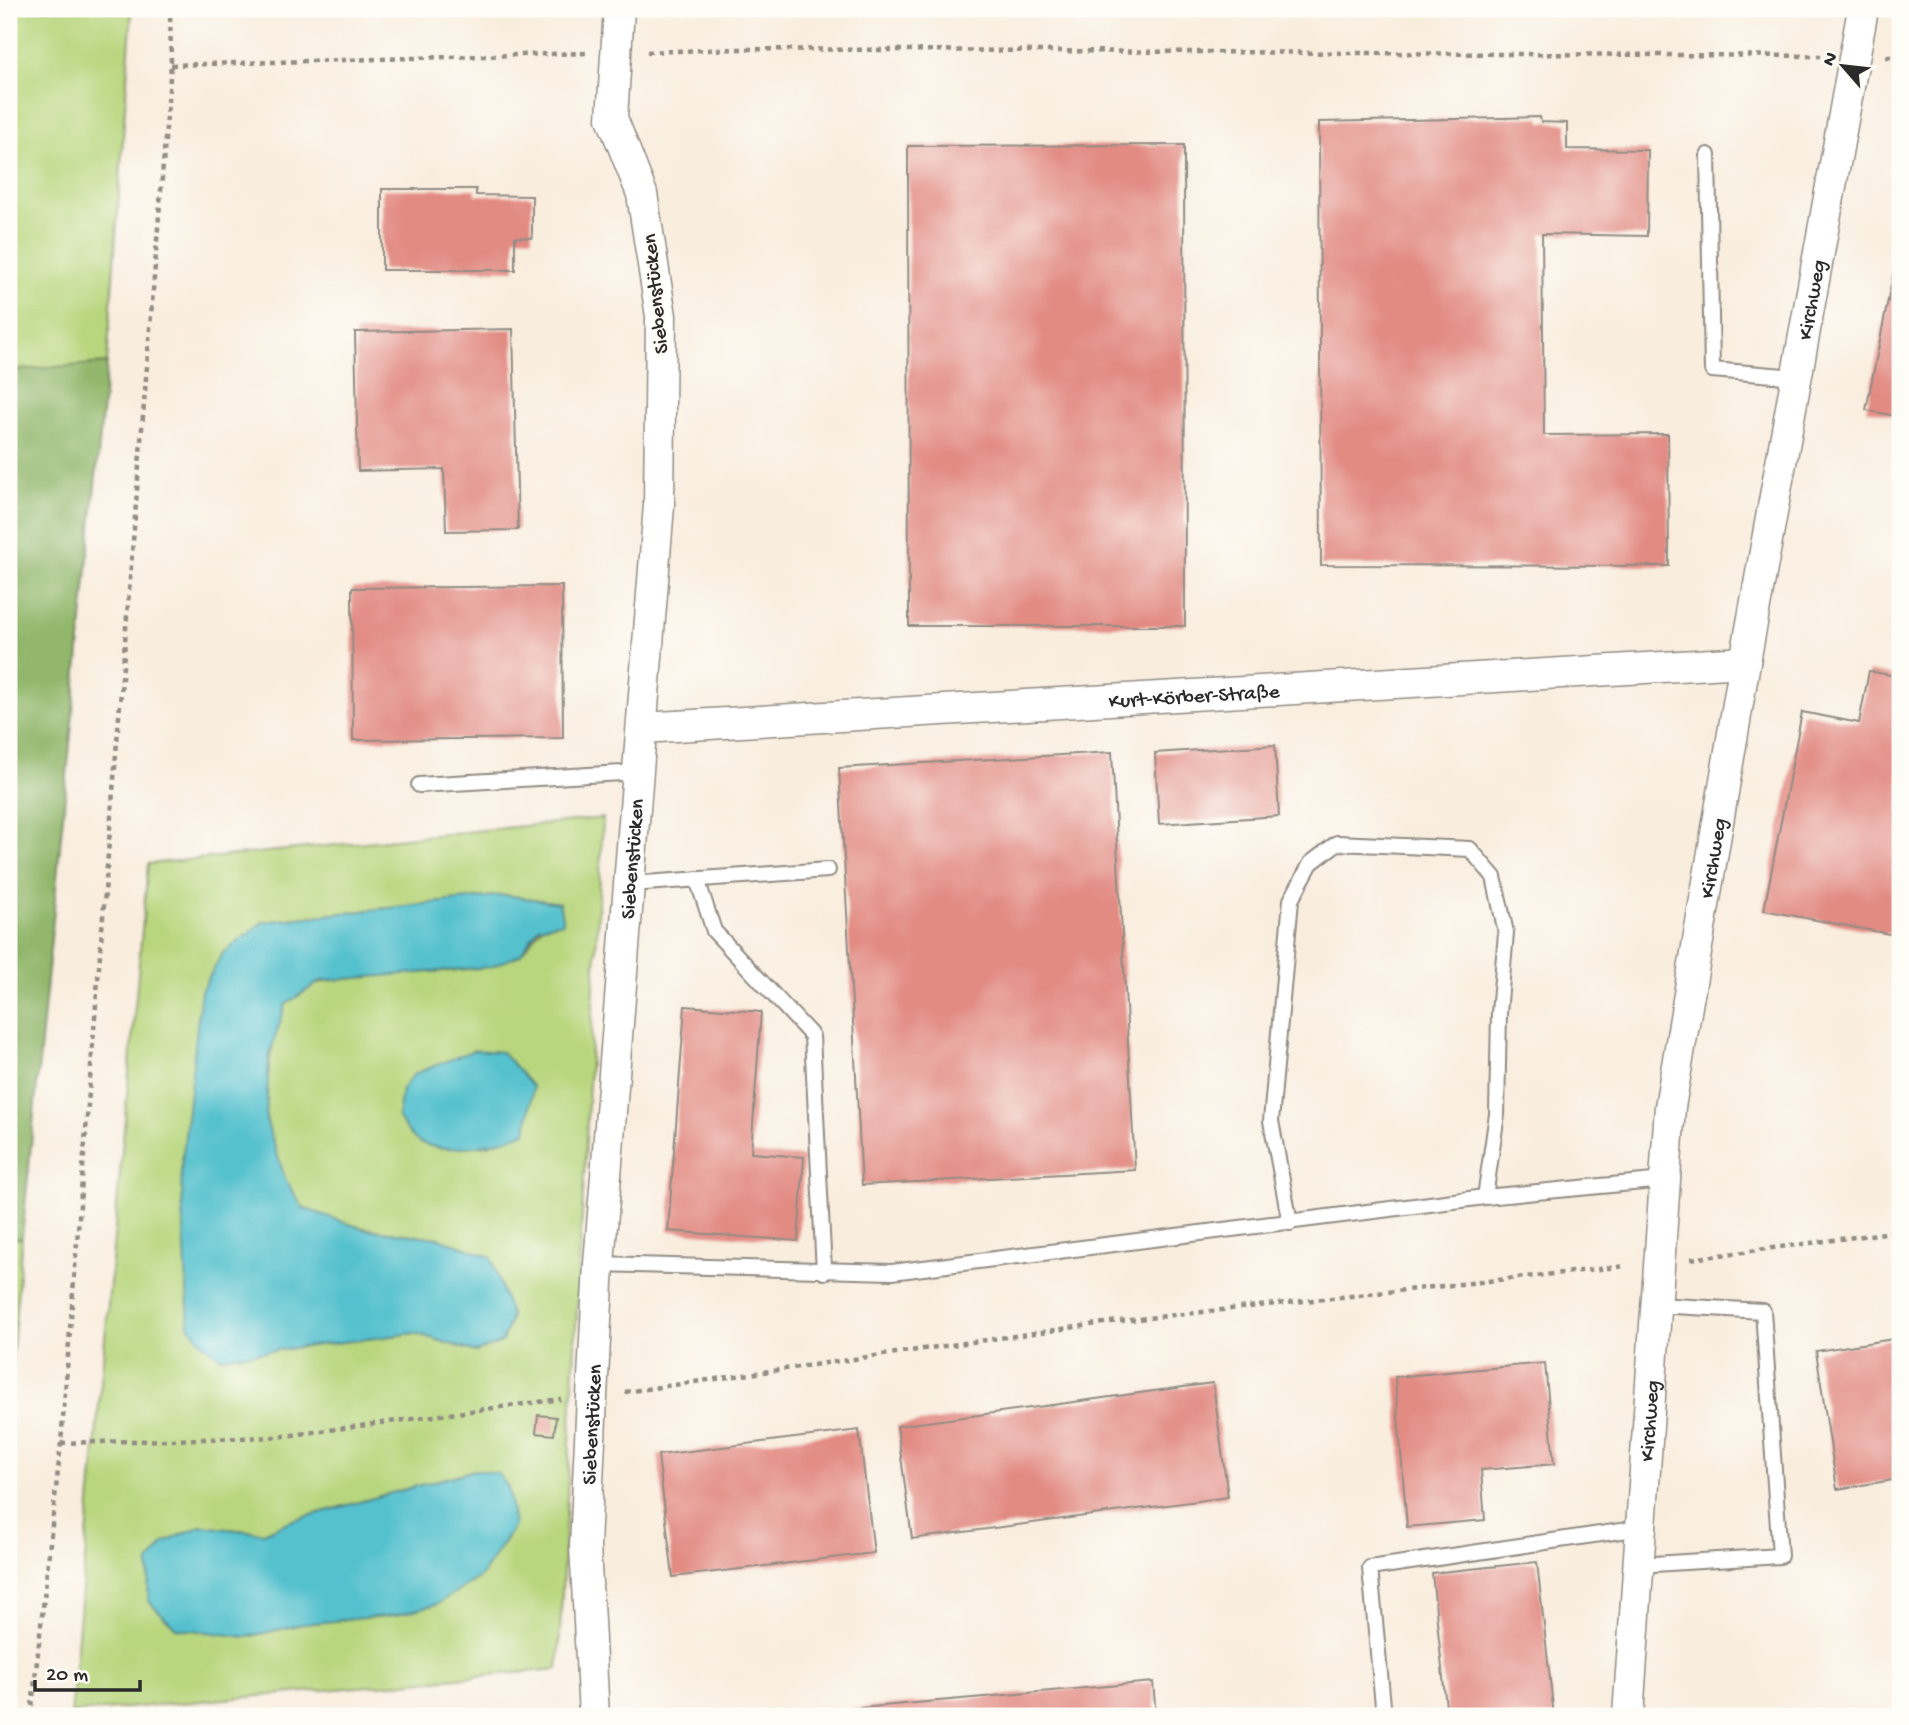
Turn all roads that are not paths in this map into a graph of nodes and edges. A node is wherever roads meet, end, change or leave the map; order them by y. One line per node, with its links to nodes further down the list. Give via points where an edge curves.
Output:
1 (619, 9): 6 (street, Siebenstücken, via 612,118 642,194 661,316 659,505)
2 (1863, 9): 4 (street, Kirchweg)
3 (1708, 155): 4 (lane, via 1712,370)
4 (1796, 377): 5 (street, Kirchweg)
5 (1745, 662): 6 (street, Kurt-Körber-Straße); 12 (street, Kirchweg, via 1670,1107)
6 (642, 728): 7 (street, Siebenstücken)
7 (639, 772): 8 (lane); 11 (street, Siebenstücken)
8 (419, 785)
9 (828, 870): 10 (lane)
10 (697, 879): 11 (lane); 16 (lane, via 714,931 812,1036)
11 (631, 884): 15 (street, Siebenstücken)
12 (1664, 1180): 13 (lane); 17 (street, Kirchweg)
13 (1485, 1197): 14 (lane); 14 (lane, via 1497,1114 1506,933 1494,877 1470,849 1337,843 1311,863 1291,900 1271,1121)
14 (1290, 1223): 16 (lane, via 892,1272)
15 (599, 1264): 16 (lane); 20 (street, Siebenstücken, via 585,1546)
16 (824, 1272)
17 (1655, 1305): 18 (street, Kirchweg); 19 (lane, via 1763,1311 1780,1556)
18 (1641, 1528): 19 (street, Kirchweg); 21 (lane, via 1370,1569)
19 (1638, 1565): 22 (street, Kirchweg)
20 (594, 1716)
21 (1384, 1716)
22 (1628, 1716)

